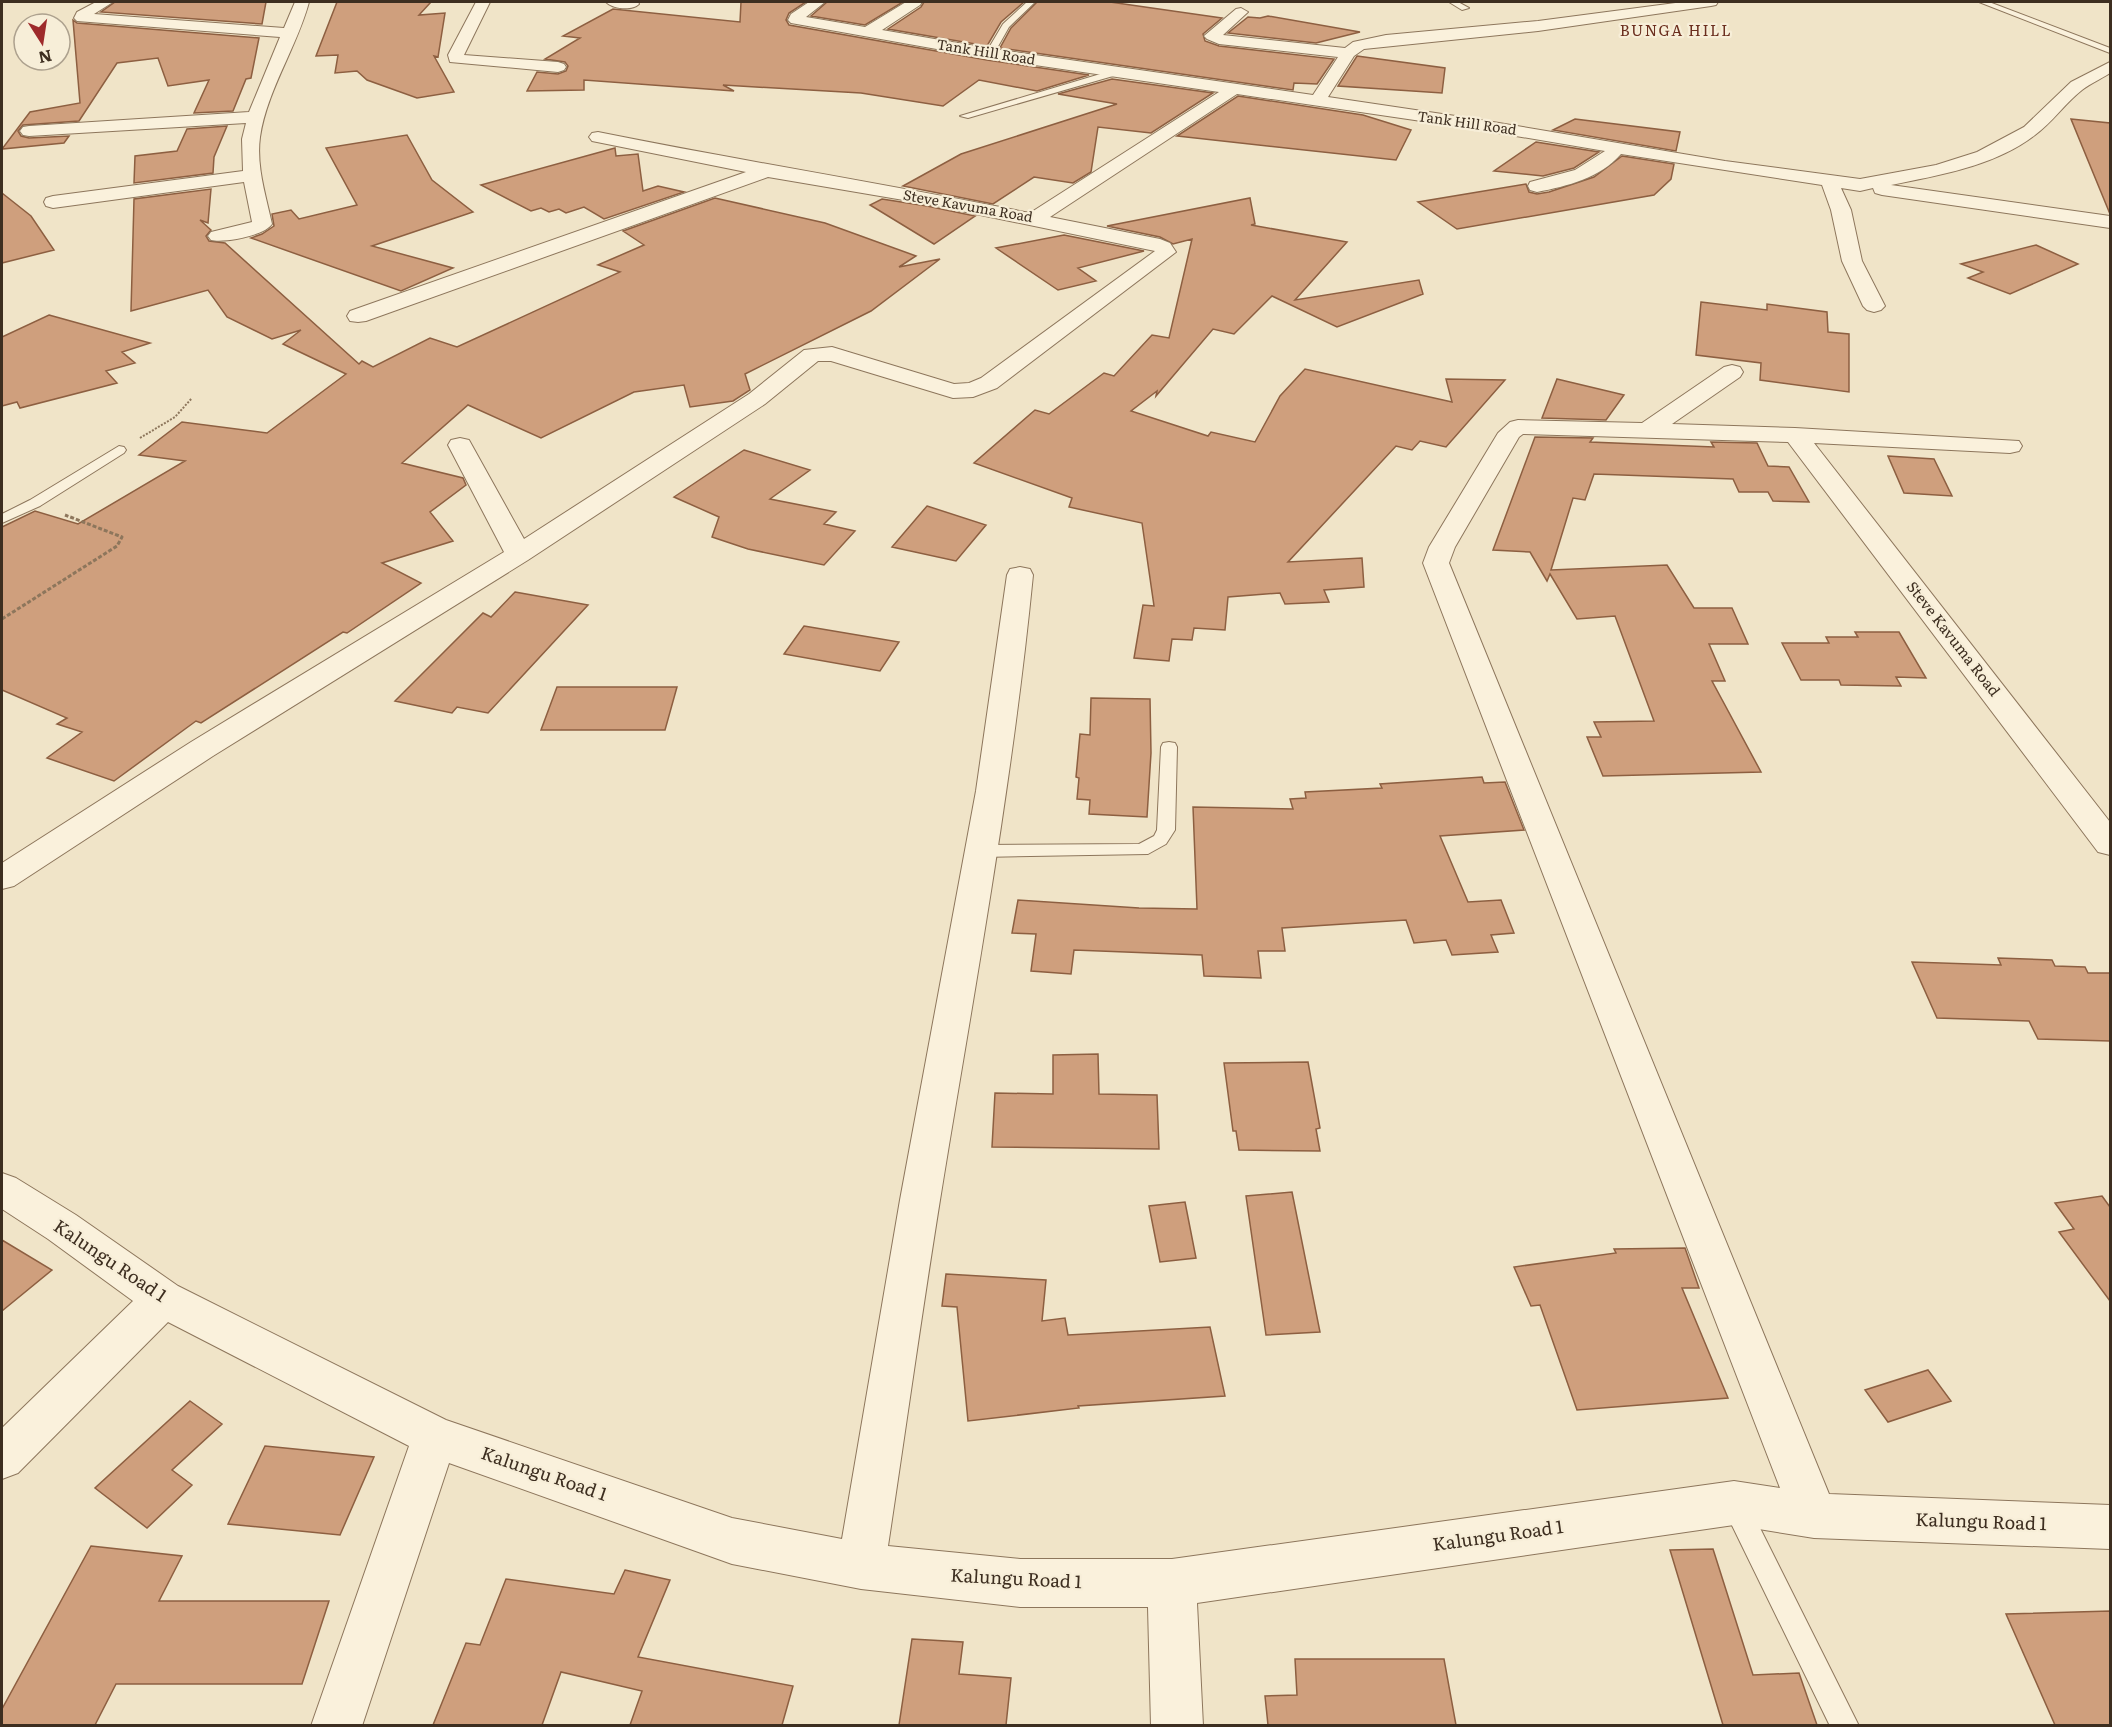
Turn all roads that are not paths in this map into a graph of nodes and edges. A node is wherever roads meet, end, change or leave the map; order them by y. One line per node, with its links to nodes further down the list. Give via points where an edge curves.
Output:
1 (106, 2): 14 (street, via 82,18)
2 (302, 2): 14 (street)
3 (483, 2): 20 (street, via 456,60)
4 (613, 2): 11 (street)
5 (818, 2): 15 (street, Tank Hill Road, via 796,20)
6 (915, 2): 15 (street)
7 (1031, 2): 17 (lane, via 1006,26)
8 (1453, 2): 12 (lane)
9 (1711, 2): 18 (street, via 1538,26 1371,42)
10 (1983, 2): 16 (lane)
11 (632, 4)
12 (1465, 8)
13 (1241, 12): 18 (street, via 1212,36)
14 (289, 33): 25 (street)
15 (867, 33): 17 (street, Tank Hill Road)
16 (2110, 51)
17 (987, 53): 21 (street, Tank Hill Road)
18 (1348, 53): 23 (street)
19 (2110, 67): 32 (street, Tank Hill Road, via 2077,86 2030,132 1983,156 1939,170)
20 (558, 68)
21 (1117, 72): 22 (street, Tank Hill Road); 24 (lane)
22 (1234, 89): 23 (street, Tank Hill Road); 35 (street)
23 (1317, 102): 28 (street, Tank Hill Road)
24 (965, 116)
25 (256, 117): 26 (street); 30 (street, via 251,139)
26 (29, 131)
27 (598, 137): 29 (street, Steve Kavuma Road)
28 (1618, 147): 31 (street, Tank Hill Road); 33 (street, via 1598,166 1581,175)
29 (766, 171): 35 (street, Steve Kavuma Road); 39 (street)
30 (252, 175): 34 (street); 37 (street, via 262,224)
31 (1830, 183): 32 (street, Tank Hill Road); 38 (street, via 1841,210 1852,261)
32 (1860, 185): 36 (street)
33 (1537, 186)
34 (53, 202)
35 (1035, 218): 47 (street, Steve Kavuma Road, via 1153,243 1166,252 988,383 973,390 953,391 832,354 812,355 758,399)
36 (2110, 222)
37 (218, 237)
38 (1874, 306)
39 (358, 316)
40 (1732, 372): 41 (street)
41 (1648, 430): 42 (street); 58 (street, via 1528,426 1512,429 1436,562)
42 (1795, 435): 44 (street); 50 (street, Steve Kavuma Road)
43 (460, 445): 47 (street)
44 (2010, 446)
45 (119, 450): 46 (lane)
46 (2, 519)
47 (519, 554): 52 (street)
48 (1020, 575): 51 (street, via 1003,724)
49 (1169, 747): 51 (lane, via 1166,830 1160,840 1142,850)
50 (2110, 843)
51 (981, 851): 60 (street)
52 (2, 878)
53 (2, 1189): 54 (street, Kalungu Road 1)
54 (163, 1299): 55 (street, Kalungu Road 1); 56 (street)
55 (435, 1437): 60 (street, Kalungu Road 1, via 732,1541); 62 (street)
56 (2, 1458)
57 (1734, 1503): 58 (street, Kalungu Road 1); 61 (street, Kalungu Road 1); 64 (lane)
58 (1814, 1516): 59 (street, Kalungu Road 1)
59 (2110, 1527)
60 (861, 1566): 61 (street, Kalungu Road 1, via 1020,1583)
61 (1172, 1583): 63 (street)
62 (336, 1725)
63 (1177, 1725)
64 (1845, 1725)

